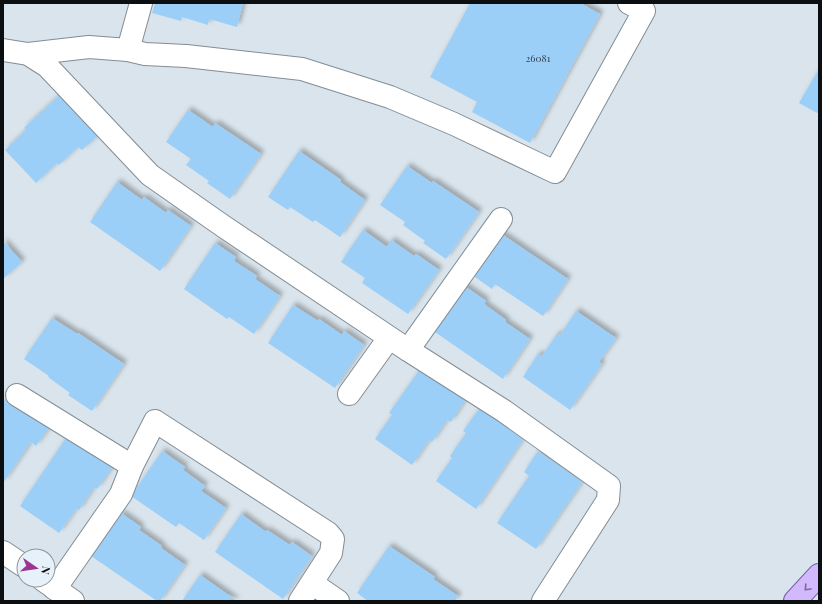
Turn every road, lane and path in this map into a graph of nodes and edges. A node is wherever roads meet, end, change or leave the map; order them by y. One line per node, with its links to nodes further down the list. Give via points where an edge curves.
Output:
1 (141, 3): 4 (street)
2 (629, 3): 4 (street, via 644,11 555,172 397,100 302,69 145,54)
3 (3, 50): 5 (street)
4 (128, 50): 5 (street, via 89,47)
5 (28, 54): 7 (street, via 47,66 150,175)
6 (501, 219): 8 (street)
7 (388, 338): 8 (street); 9 (street)
8 (408, 350): 21 (street, via 504,411 610,486 608,500)
9 (349, 394)
10 (17, 395): 11 (street)
11 (132, 466): 14 (street, via 121,494); 16 (street, via 156,421 328,533 333,539 331,553)
12 (3, 552): 13 (street)
13 (16, 561)
14 (56, 575)
15 (819, 575): 22 (main road, one-way to 22)
16 (312, 583): 19 (street); 20 (street)
17 (55, 588): 18 (street)
18 (73, 601)
19 (300, 601)
20 (338, 601)
21 (542, 601)
22 (795, 601)

